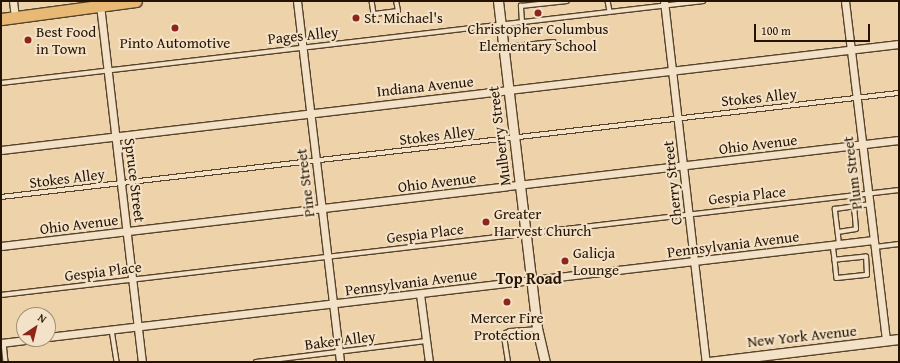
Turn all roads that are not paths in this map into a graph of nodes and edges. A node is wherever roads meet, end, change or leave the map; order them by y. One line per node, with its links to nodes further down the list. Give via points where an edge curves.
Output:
1 (13, 1): 14 (street)
2 (136, 1): 11 (main road)
3 (297, 1): 20 (street, Pine Street)
4 (372, 1): 5 (lane, via 374,14 398,11)
5 (396, 1)
6 (498, 1): 17 (street, Mulberry Street)
7 (567, 1): 16 (lane, via 521,6)
8 (608, 1): 13 (lane)
9 (703, 1): 12 (lane, Pages Alley)
10 (845, 1): 22 (street, Plum Street)
11 (100, 3): 14 (main road); 24 (street, Spruce Street)
12 (664, 3): 13 (lane, Pages Alley); 23 (street, Cherry Street)
13 (610, 11): 16 (lane, Pages Alley)
14 (15, 17): 15 (main road)
15 (1, 19)
16 (522, 22): 17 (lane, Pages Alley)
17 (500, 24): 20 (lane, Pages Alley); 21 (street, Mulberry Street)
18 (554, 42): 21 (lane)
19 (899, 44): 22 (street, Indiana Avenue)
20 (302, 47): 24 (lane, Pages Alley); 29 (street, Pine Street)
21 (503, 47): 26 (street, Mulberry Street)
22 (850, 50): 23 (street, Indiana Avenue); 28 (street, Plum Street)
23 (672, 70): 26 (street, Indiana Avenue); 30 (street, Cherry Street)
24 (107, 71): 25 (lane, Pages Alley); 31 (street, Spruce Street)
25 (1, 83)
26 (508, 90): 29 (street, Indiana Avenue); 32 (street, Mulberry Street)
27 (899, 93): 28 (lane, Stokes Alley)
28 (856, 97): 30 (lane, Stokes Alley); 34 (street, Plum Street)
29 (310, 113): 31 (street, Indiana Avenue); 36 (street, Pine Street)
30 (677, 118): 32 (lane, Stokes Alley); 37 (street, Cherry Street)
31 (115, 136): 35 (street, Indiana Avenue); 38 (street, Spruce Street)
32 (514, 138): 36 (lane, Stokes Alley); 39 (street, Mulberry Street)
33 (899, 140): 34 (street, Ohio Avenue)
34 (862, 144): 37 (street, Ohio Avenue); 41 (street, Plum Street)
35 (1, 150)
36 (316, 161): 38 (lane, Stokes Alley); 45 (street, Pine Street)
37 (683, 166): 39 (street, Ohio Avenue); 46 (street, Cherry Street)
38 (121, 183): 42 (lane, Stokes Alley); 47 (street, Spruce Street)
39 (519, 185): 45 (street, Ohio Avenue); 49 (street, Mulberry Street)
40 (899, 190): 41 (lane, Gespia Place)
41 (867, 192): 43 (street, Plum Street); 46 (lane, Gespia Place)
42 (1, 197)
43 (869, 204): 44 (lane); 50 (street, Plum Street)
44 (854, 206): 48 (lane, via 856,229); 48 (lane, via 835,209)
45 (322, 209): 47 (street, Ohio Avenue); 54 (street, Pine Street)
46 (688, 214): 49 (lane, Gespia Place); 55 (street, Cherry Street)
47 (127, 232): 53 (street, Ohio Avenue); 59 (street, Spruce Street)
48 (838, 232): 51 (lane)
49 (525, 233): 54 (lane, Gespia Place); 60 (street, Mulberry Street)
50 (874, 243): 51 (street, Pennsylvania Avenue); 52 (lane); 57 (street, Plum Street)
51 (836, 244): 55 (street, Pennsylvania Avenue); 56 (lane)
52 (899, 244)
53 (1, 246)
54 (327, 256): 59 (lane, Gespia Place); 63 (street, Pine Street)
55 (694, 260): 60 (street, Pennsylvania Avenue); 82 (street, Cherry Street)
56 (835, 260): 58 (lane, via 866,257); 58 (lane, via 837,278 867,275)
57 (876, 266): 58 (lane); 71 (street, Plum Street)
58 (867, 267)
59 (132, 279): 62 (lane, Gespia Place); 64 (street, Spruce Street)
60 (531, 280): 61 (street, Pennsylvania Avenue); 65 (street, Mulberry Street)
61 (420, 294): 63 (street, Pennsylvania Avenue); 70 (street)
62 (1, 295)
63 (333, 304): 64 (street, Pennsylvania Avenue); 73 (street, Pine Street)
64 (138, 327): 66 (street, Pennsylvania Avenue); 76 (street, Spruce Street)
65 (537, 328): 80 (lane, via 510,330 506,333 504,338); 81 (street, Mulberry Street)
66 (112, 330): 67 (street, Pennsylvania Avenue); 75 (lane)
67 (56, 336)
68 (899, 339): 71 (street, New York Avenue)
69 (16, 341): 72 (street)
70 (426, 341): 73 (lane, Baker Alley); 79 (street)
71 (886, 341): 82 (street, New York Avenue)
72 (2, 343): 74 (lane)
73 (338, 352): 77 (lane, Baker Alley); 78 (street, Pine Street)
74 (6, 362)
75 (117, 362)
76 (142, 362)
77 (256, 362)
78 (340, 362)
79 (429, 362)
80 (508, 362)
81 (545, 362)
82 (707, 362)

